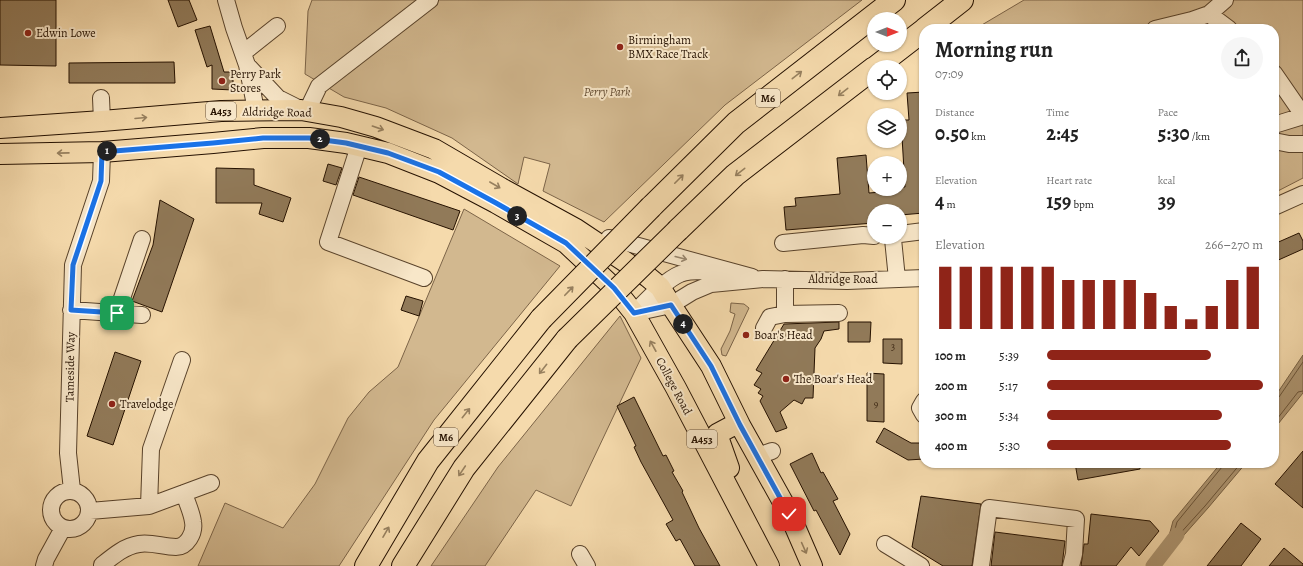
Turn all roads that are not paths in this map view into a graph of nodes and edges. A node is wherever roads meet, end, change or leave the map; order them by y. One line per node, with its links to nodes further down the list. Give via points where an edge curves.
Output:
1 (226, 0): 12 (street)
2 (430, 0): 18 (street, via 319,86)
3 (894, 0): 65 (highway, M6, one-way to 3, bridge, via 428,461 542,319 736,123)
4 (962, 0): 7 (highway)
5 (1225, 0): 6 (street)
6 (1209, 14): 8 (street); 9 (street)
7 (931, 24)
8 (1178, 24)
9 (1222, 24)
10 (277, 26): 12 (street)
11 (919, 33): 13 (highway)
12 (245, 59): 17 (street); 18 (street, via 278,98)
13 (885, 60)
14 (867, 74): 66 (highway, one-way to 66, bridge, via 736,175 567,339 464,468)
15 (1279, 80): 19 (street)
16 (101, 98): 20 (street)
17 (256, 110): 18 (main road, Aldridge Road / A453); 20 (main road, Aldridge Road / A453, one-way to 17); 23 (main road, via 263,121)
18 (304, 110): 31 (main road, Aldridge Road / A453, one-way to 31, via 376,127 434,149)
19 (1303, 115): 21 (street)
20 (102, 121): 22 (main road, Aldridge Road / A453); 27 (main road)
21 (1279, 123)
22 (0, 128)
23 (309, 138): 26 (main road, A453); 27 (main road, A453, via 263,138)
24 (1279, 142): 25 (street)
25 (1303, 144)
26 (359, 146): 39 (street, via 328,242); 48 (main road, A453, via 388,153 439,172 566,243 614,288)
27 (102, 152): 28 (main road, A453, one-way to 28); 46 (street, Tameside Way, via 101,181 73,265)
28 (0, 154)
29 (1303, 194): 30 (street)
30 (1279, 205)
31 (576, 229): 38 (street, Aldridge Road, one-way to 38); 44 (main road, Aldridge Road / A453)
32 (919, 232): 33 (street)
33 (907, 234)
34 (867, 235): 36 (street)
35 (142, 239): 47 (street)
36 (783, 243)
37 (894, 244): 43 (street)
38 (729, 271): 41 (street, Aldridge Road); 44 (street, Aldridge Road, via 680,274)
39 (424, 278)
40 (919, 278): 43 (street, Aldridge Road)
41 (763, 279): 42 (street, Aldridge Road); 45 (street, Aldridge Road, via 711,284)
42 (785, 279): 43 (street, Aldridge Road); 50 (street)
43 (897, 279)
44 (660, 287): 45 (main road, Aldridge Road / A453); 48 (street, Aldridge Road)
45 (671, 305): 48 (street, Aldridge Road); 54 (main road, A453, via 711,366)
46 (71, 310): 47 (street); 56 (street, Tameside Way, via 68,453)
47 (117, 313): 51 (street)
48 (634, 313): 62 (main road, College Road / A453, one-way to 48)
49 (839, 313): 50 (street)
50 (785, 314): 52 (street, via 770,317)
51 (142, 315)
52 (764, 328)
53 (182, 360): 58 (street, via 151,449)
54 (740, 425): 62 (main road, via 732,426 717,435); 67 (main road, A453, one-way to 67, via 765,454)
55 (211, 483): 57 (street)
56 (72, 490): 59 (street, via 80,492 85,497); 60 (street, via 62,492 54,500 51,510 54,520)
57 (184, 493): 58 (street); 63 (street, via 193,531 183,546 138,544 120,552)
58 (149, 506): 59 (street)
59 (90, 511): 60 (street, via 87,520 80,527 71,530)
60 (63, 528): 64 (street)
61 (885, 544): 68 (street)
62 (766, 560)
63 (102, 565)
64 (44, 566)
65 (366, 566)
66 (403, 566)
67 (812, 566)
68 (921, 566)
69 (981, 566): 70 (street, via 989,508 1076,519)
70 (1071, 566)

